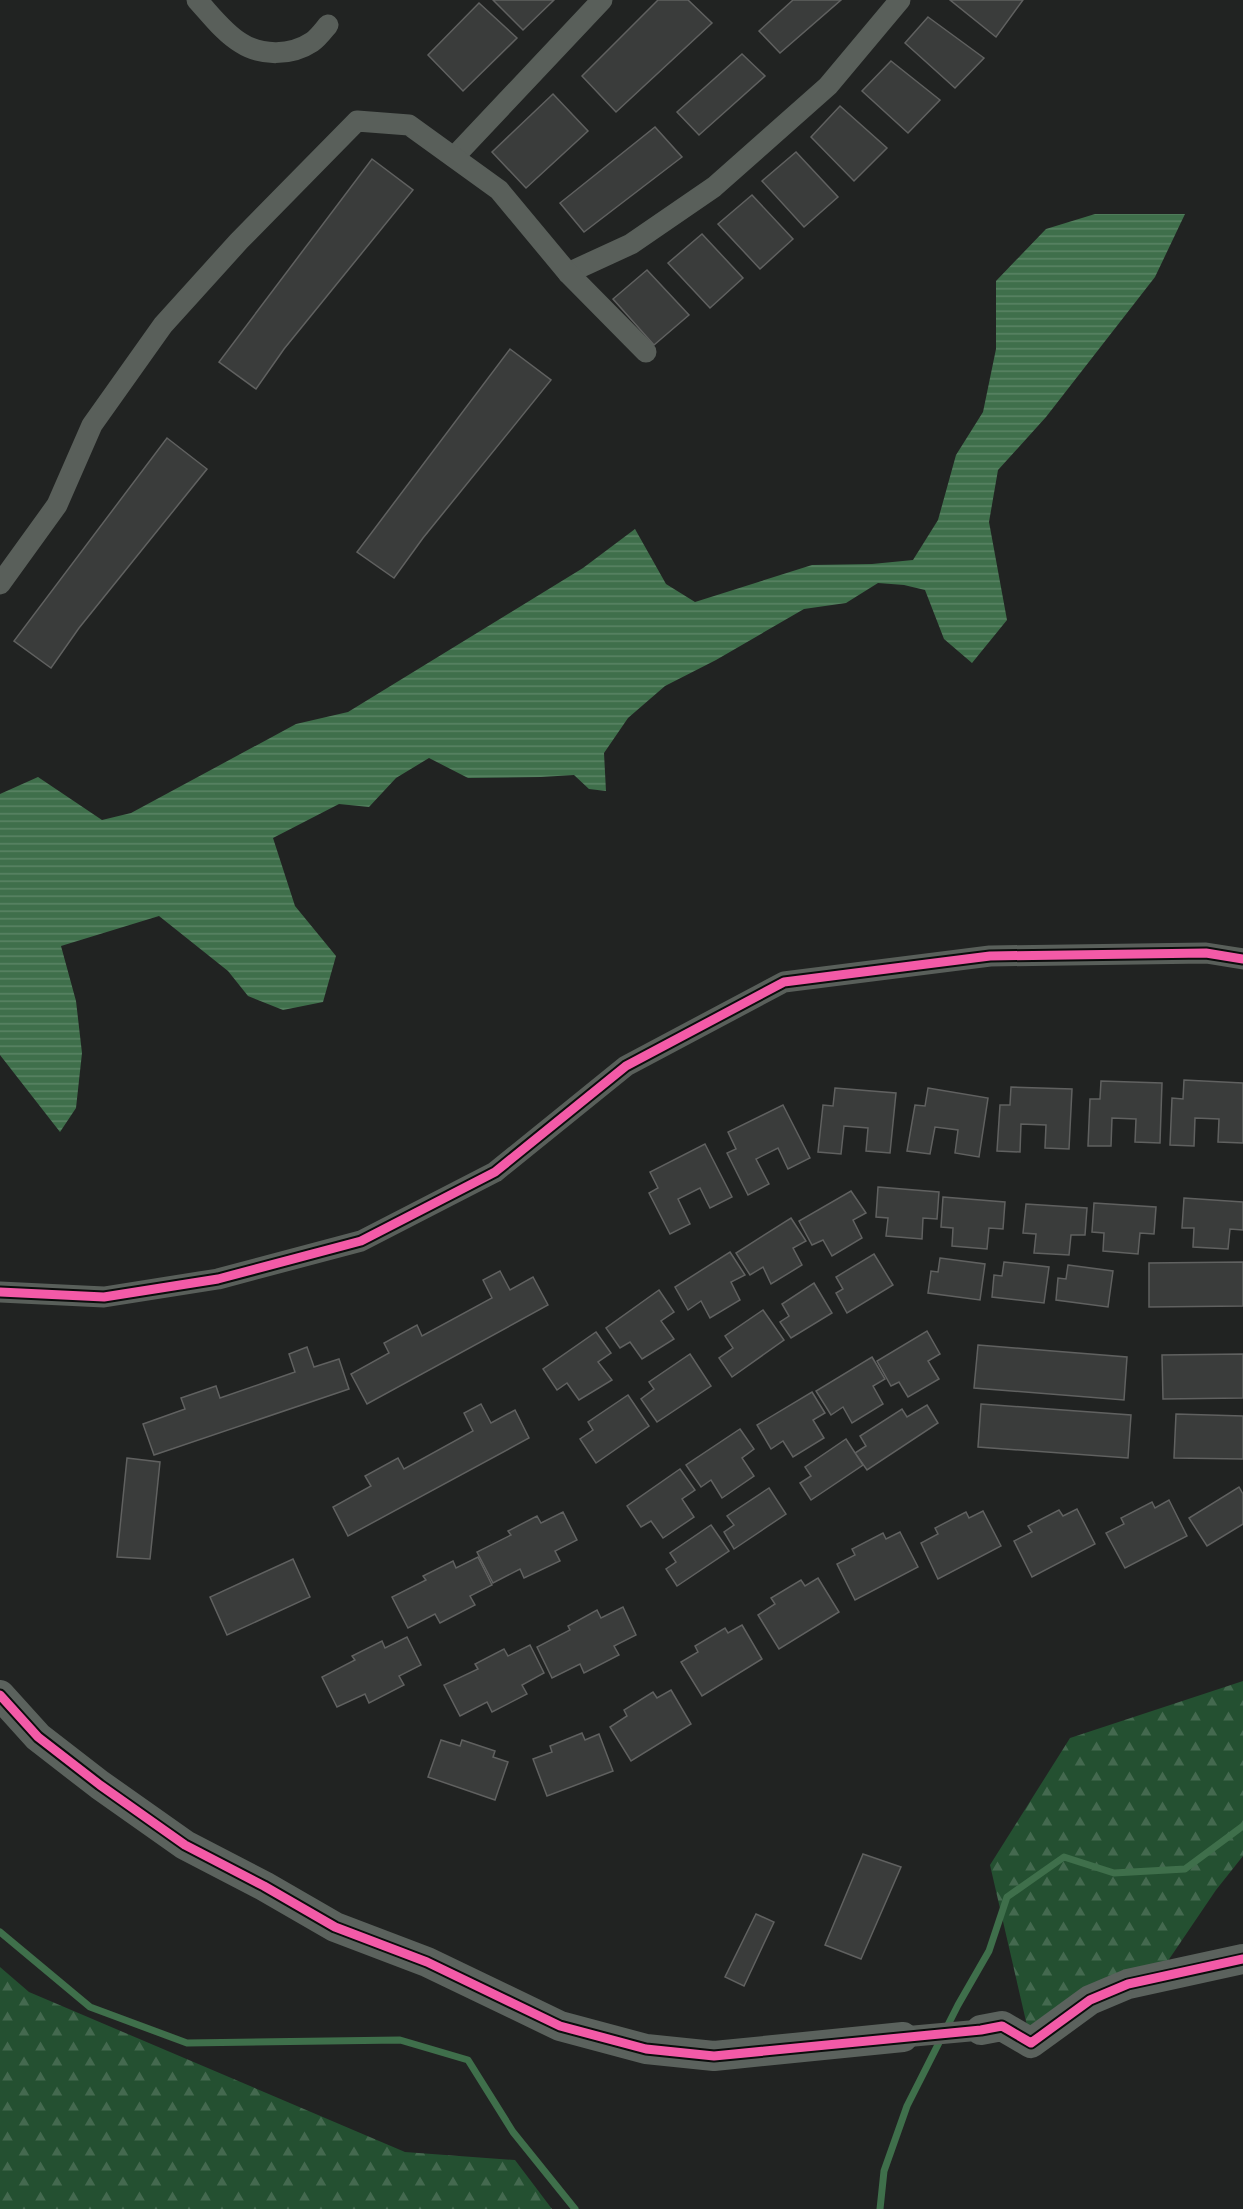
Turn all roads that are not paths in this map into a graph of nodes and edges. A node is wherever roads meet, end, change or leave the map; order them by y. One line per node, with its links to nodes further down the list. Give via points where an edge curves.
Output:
1 (197, 0): 4 (street, via 240,42 258,51 277,54 301,47 312,42)
2 (602, 0): 5 (street)
3 (900, 0): 6 (street, via 828,86 714,187 631,244)
4 (328, 25)
5 (454, 157): 6 (street, via 499,190); 8 (street, via 409,125 357,121 163,325 92,425 57,505)
6 (568, 273): 7 (street)
7 (646, 352)
8 (0, 584)
9 (1243, 959): 10 (street, via 1206,952 990,956 784,982 626,1066 495,1172 361,1241 218,1279 104,1297)
10 (0, 1292)
11 (0, 1695): 14 (street, via 38,1737 185,1845 335,1927 427,1962 560,2026 646,2049 714,2056)
12 (1243, 1959): 13 (street, via 1128,1984 1090,2000 1031,2043 1002,2026)
13 (981, 2030): 14 (street)
14 (903, 2037)

